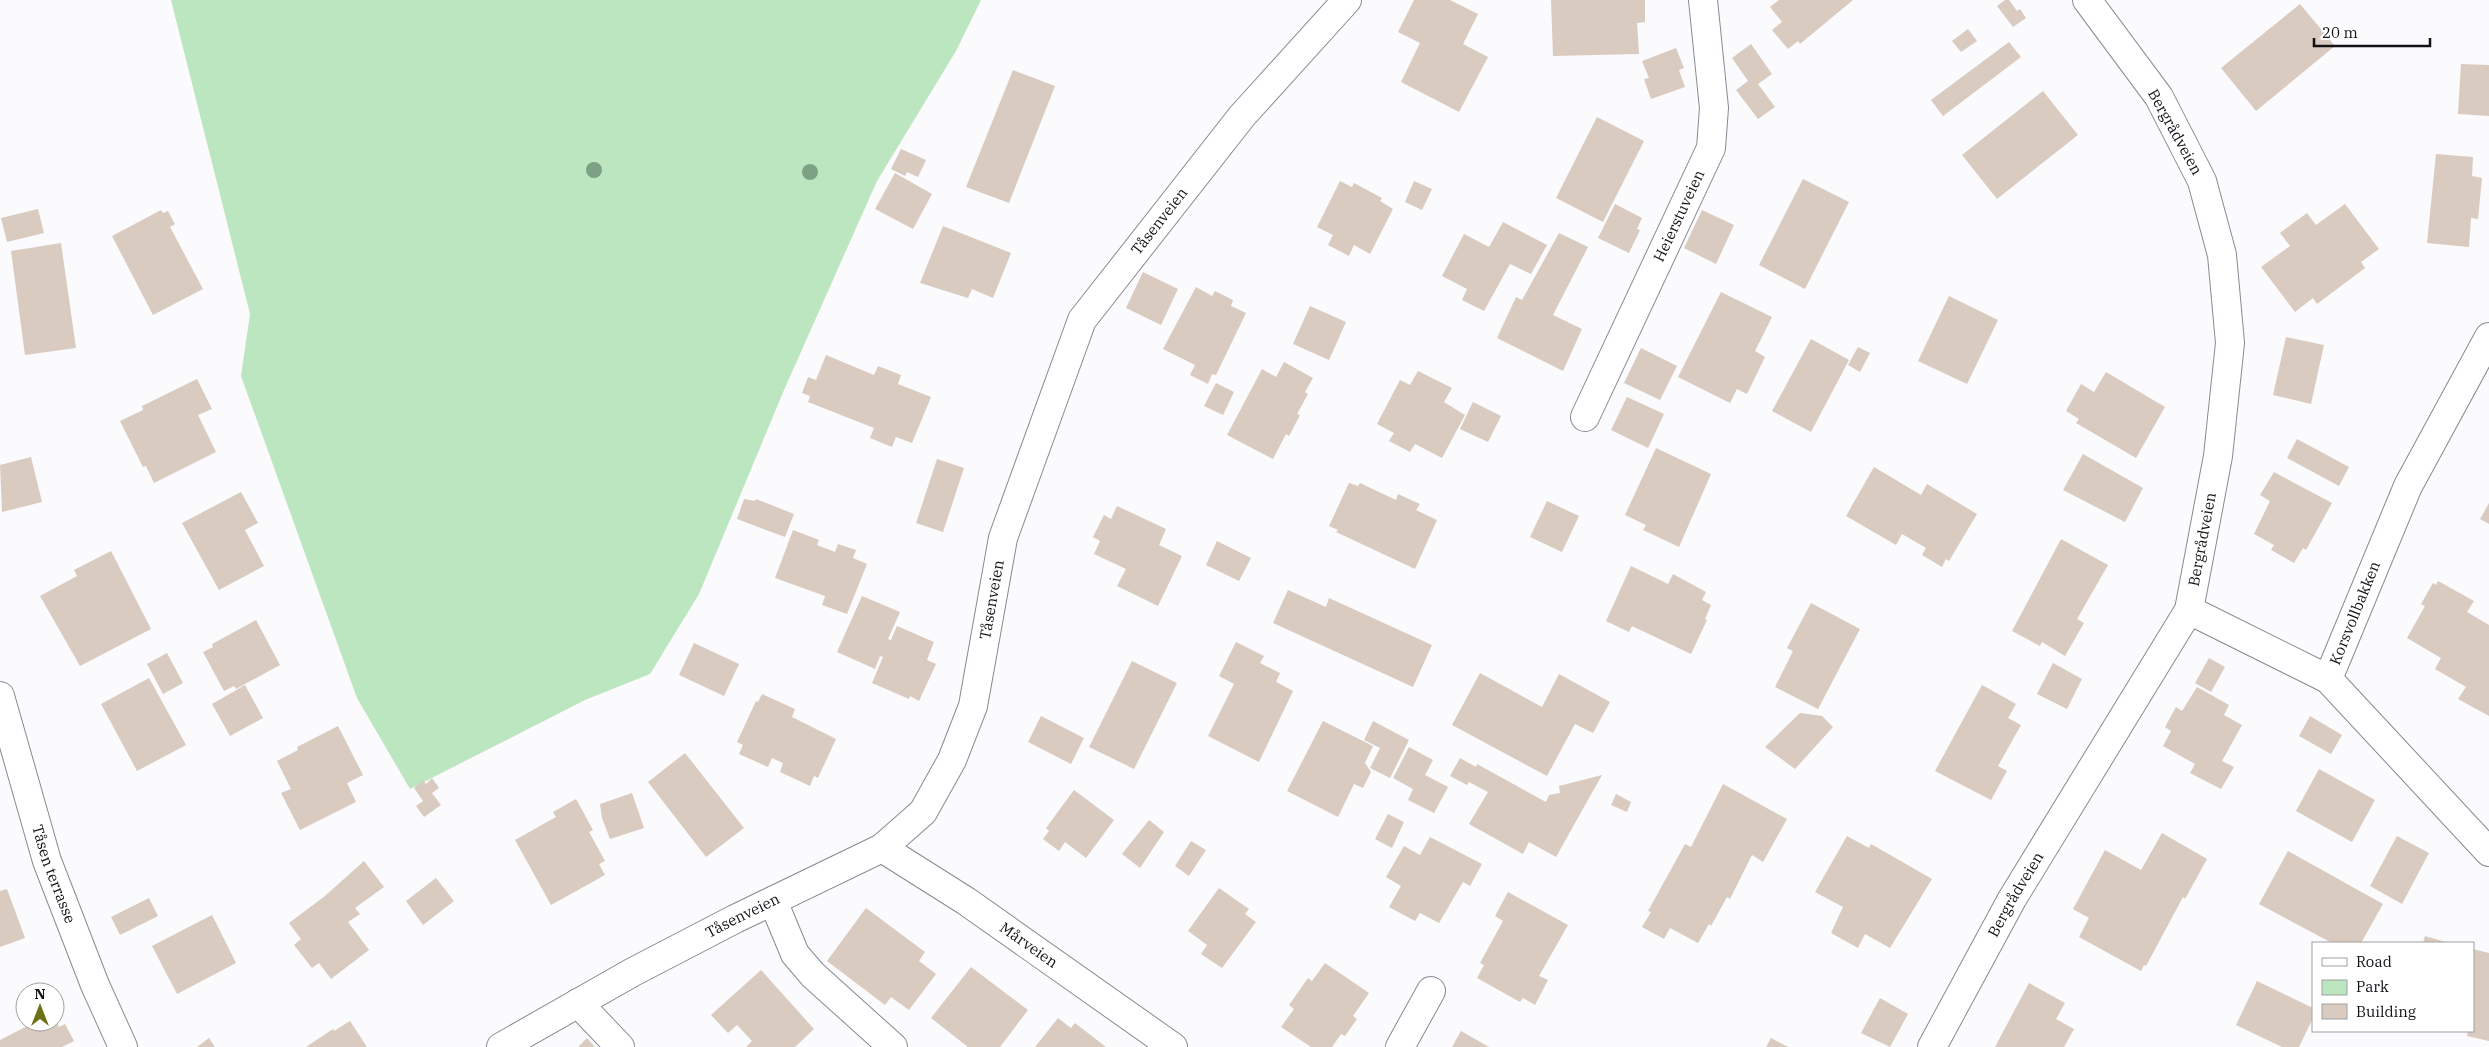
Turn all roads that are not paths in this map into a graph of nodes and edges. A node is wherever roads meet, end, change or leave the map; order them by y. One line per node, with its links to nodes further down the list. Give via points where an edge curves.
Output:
1 (1347, 0): 9 (street, Tåsenveien, via 1242,116 1082,320 1003,538 973,706 952,760 923,812)
2 (1703, 0): 5 (street, Heierstuveien, via 1714,108 1711,148)
3 (2087, 0): 6 (street, Bergrådveien, via 2159,98 2202,182 2222,255 2230,343 2218,456)
4 (2489, 337): 7 (street, Korsvollbakken, via 2408,486)
5 (1585, 417)
6 (2189, 610): 7 (street); 20 (street, Bergrådveien, via 2012,899)
7 (2328, 679): 10 (street, Korsvollbakken)
8 (0, 696): 14 (street, Tåsen terrasse, via 47,861)
9 (882, 848): 11 (street, Tåsenveien); 18 (street, Mårveien, via 966,901)
10 (2489, 852)
11 (773, 901): 13 (street, Tåsenveien); 17 (street, via 795,954 813,975)
12 (1431, 991): 19 (street)
13 (578, 1003): 15 (street, Tåsenveien); 16 (street)
14 (123, 1047)
15 (502, 1047)
16 (620, 1047)
17 (893, 1047)
18 (1173, 1047)
19 (1400, 1047)
20 (1932, 1047)

